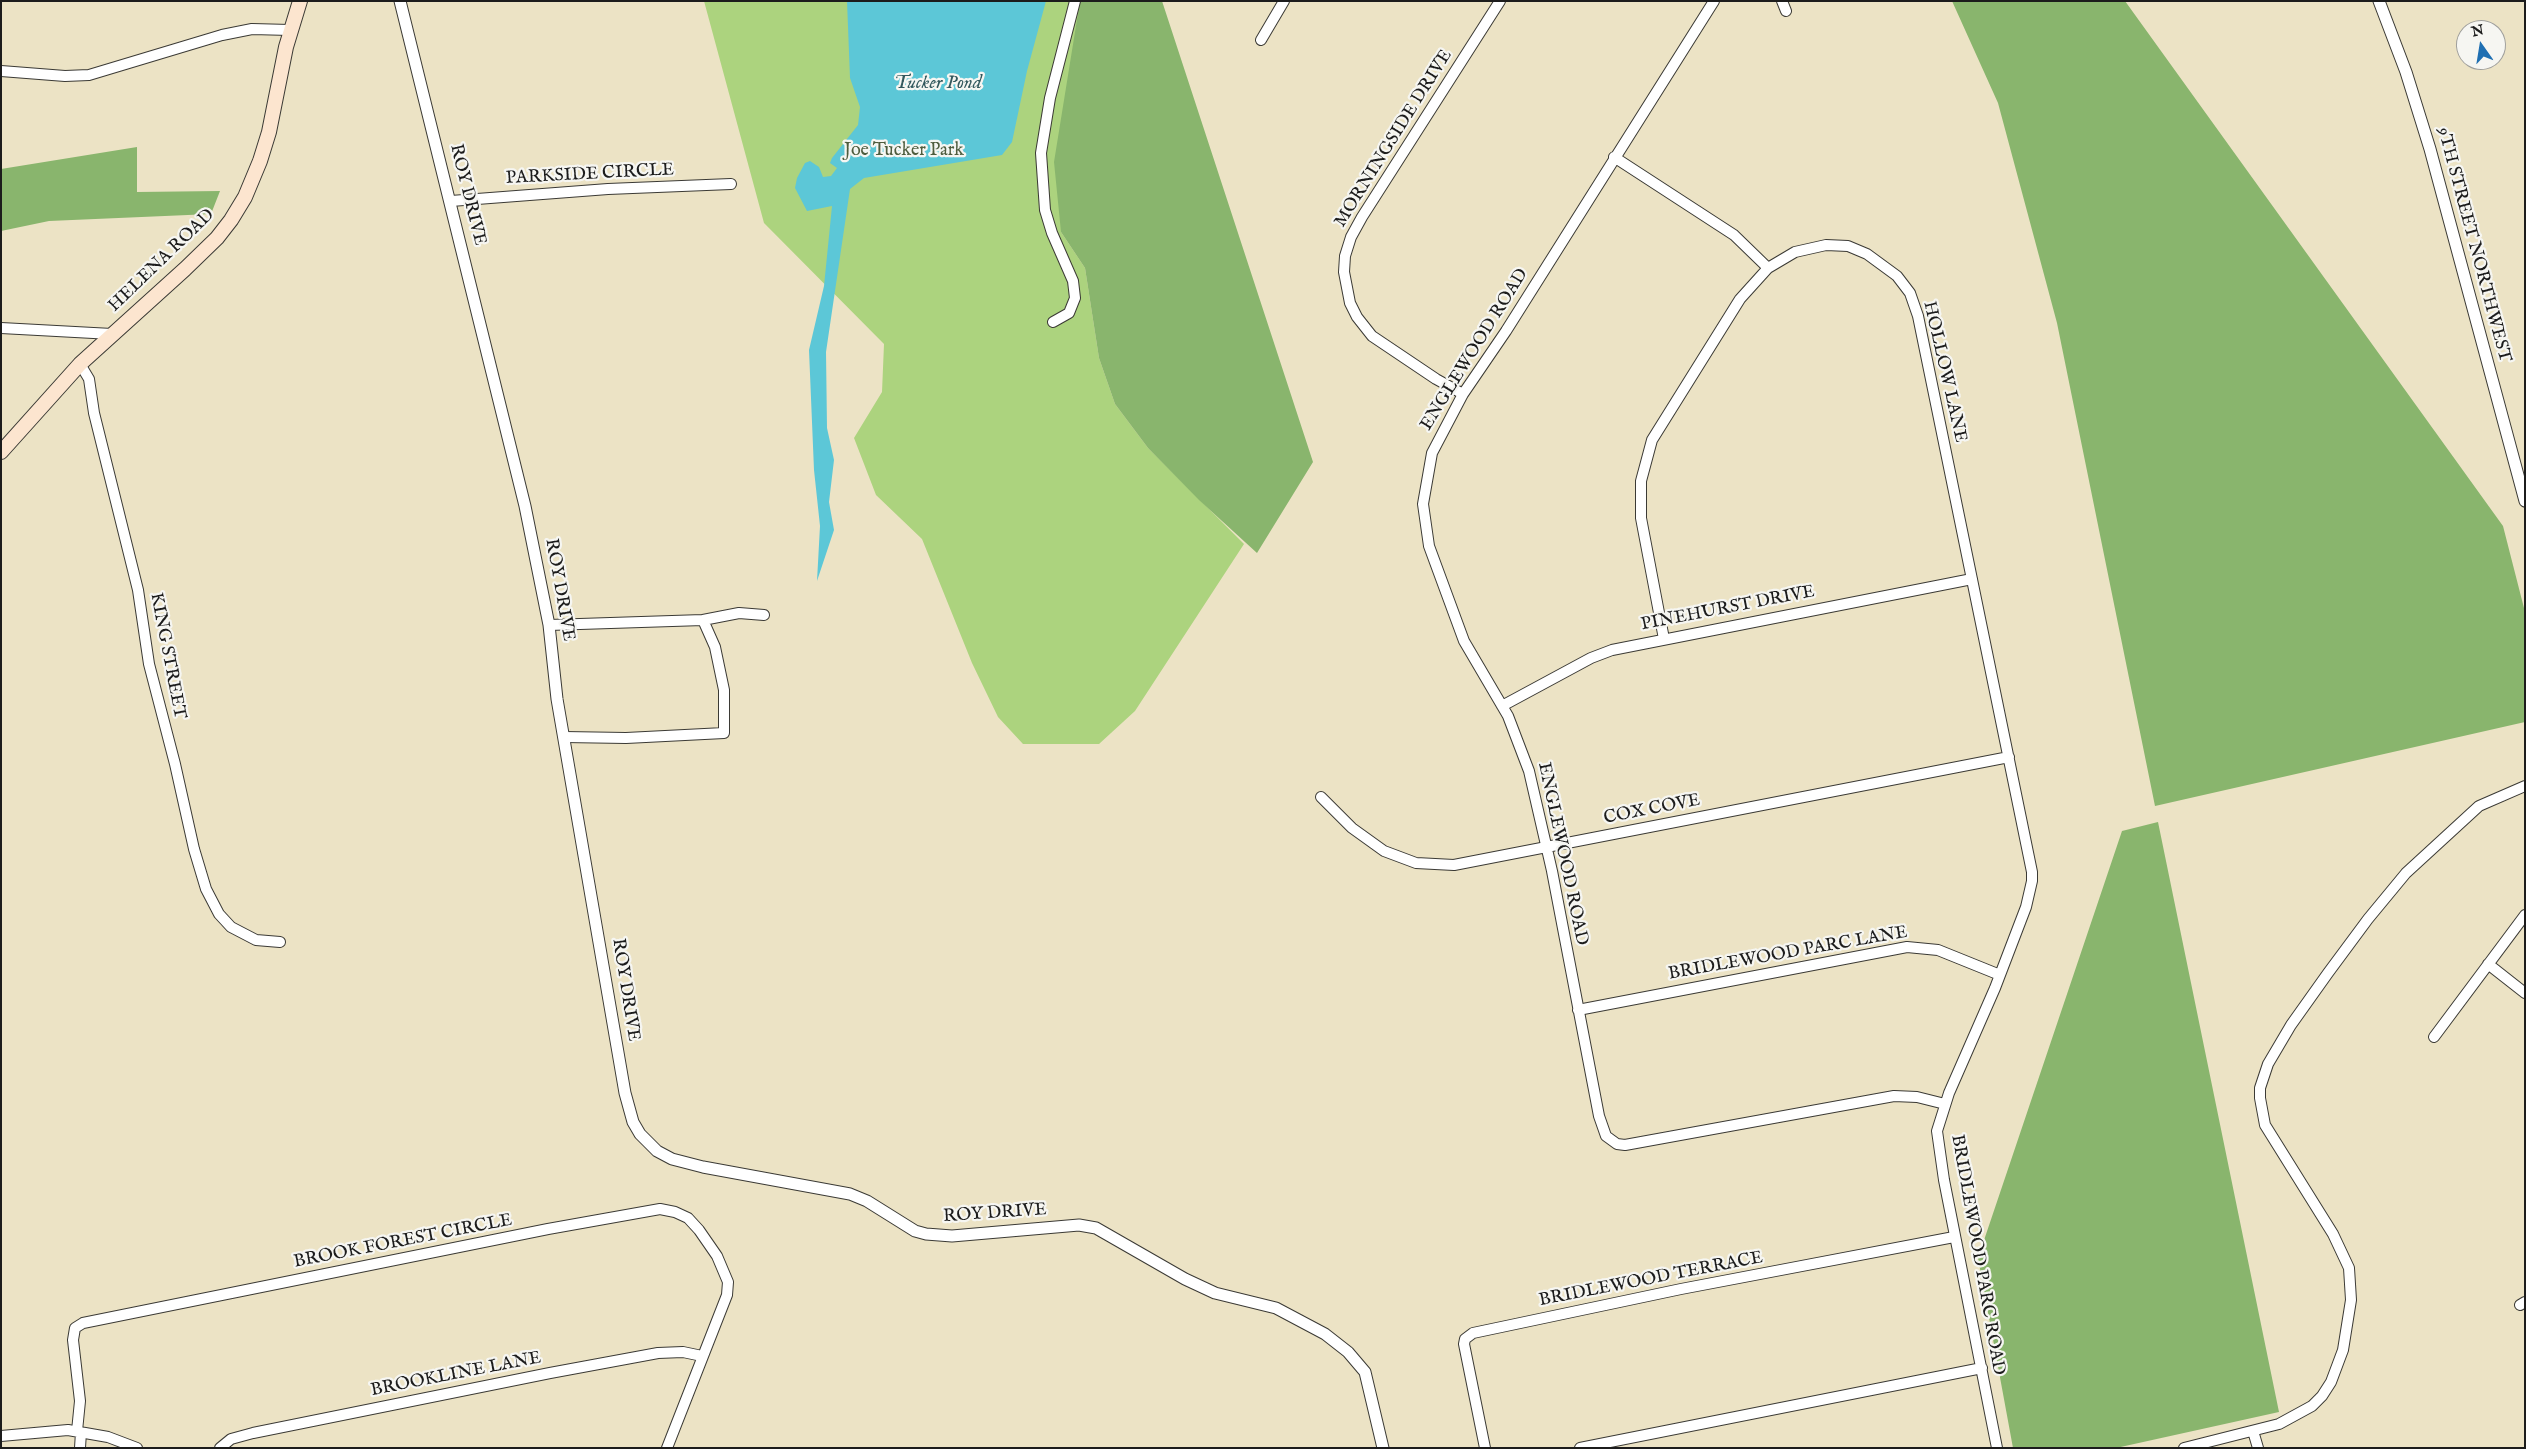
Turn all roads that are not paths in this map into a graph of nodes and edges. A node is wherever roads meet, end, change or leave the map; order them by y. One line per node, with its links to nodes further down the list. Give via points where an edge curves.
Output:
1 (300, 1): 8 (main road, HELENA ROAD)
2 (400, 1): 13 (street, ROY DRIVE)
3 (1075, 1): 15 (street, via 1046,116 1041,153 1045,210 1073,281 1076,298 1069,313)
4 (1284, 1): 9 (street)
5 (1500, 1): 19 (street, MORNINGSIDE DRIVE, via 1362,217 1345,256 1346,290 1363,327 1382,345)
6 (1714, 1): 11 (street, ENGLEWOOD ROAD)
7 (2379, 1): 21 (street, 9TH STREET NORTHWEST, via 2430,149)
8 (290, 30): 10 (street, via 252,29 222,35 89,75); 17 (main road, HELENA ROAD, via 269,132 245,197 217,238)
9 (1261, 40)
10 (1, 71)
11 (1614, 157): 14 (street, via 1734,235); 19 (street, ENGLEWOOD ROAD)
12 (731, 184): 13 (street, PARKSIDE CIRCLE)
13 (451, 201): 25 (street, ROY DRIVE, via 526,506)
14 (1768, 268): 22 (street, HOLLOW LANE, via 1795,252 1826,245 1848,246 1881,262 1905,286 1918,316); 26 (street, HOLLOW LANE, via 1740,298 1652,440 1648,454 1641,481 1642,518)
15 (1054, 322)
16 (1, 328): 17 (street)
17 (112, 334): 18 (main road, HELENA ROAD)
18 (80, 364): 20 (main road, HELENA ROAD); 34 (street, KING STREET, via 89,379 94,413 138,590 148,664 206,889 219,914 231,928 256,940)
19 (1463, 394): 27 (street, ENGLEWOOD ROAD, via 1432,453 1423,504 1425,525 1429,546 1458,627 1471,656)
20 (1, 452)
21 (2525, 501)
22 (1972, 579): 26 (street, PINEHURST DRIVE); 29 (street, HOLLOW LANE)
23 (764, 615): 24 (street, via 738,613)
24 (703, 620): 25 (street); 28 (street, via 716,646 725,707 724,733 626,738)
25 (549, 625): 28 (street, ROY DRIVE)
26 (1664, 639): 27 (street, PINEHURST DRIVE, via 1591,658)
27 (1502, 706): 32 (street, ENGLEWOOD ROAD, via 1529,771)
28 (564, 737): 51 (street, ROY DRIVE, via 629,1112 640,1134 657,1150 672,1159 703,1167 850,1194 926,1234 952,1236 1079,1225 1096,1228 1215,1293 1276,1308 1326,1334 1365,1372)
29 (2009, 757): 32 (street, COX COVE); 36 (street, BRIDLEWOOD PARC ROAD, via 2032,881 2026,907)
30 (2525, 786): 44 (street, via 2479,806 2406,873 2328,973 2268,1064 2260,1088 2262,1115 2274,1141 2333,1234 2349,1268 2351,1294 2343,1350 2322,1396 2312,1406 2279,1424)
31 (1321, 797): 32 (street, COX COVE, via 1369,842 1398,858 1416,863 1454,865)
32 (1546, 848): 38 (street, ENGLEWOOD ROAD)
33 (2525, 914): 35 (street)
34 (280, 942)
35 (2488, 964): 37 (street); 39 (street)
36 (2000, 975): 38 (street, BRIDLEWOOD PARC LANE, via 1938,950 1907,947); 40 (street, BRIDLEWOOD PARC ROAD)
37 (2525, 994)
38 (1578, 1010): 40 (street, ENGLEWOOD ROAD, via 1602,1128 1606,1136 1617,1144 1640,1143 1882,1097 1918,1097)
39 (2434, 1037)
40 (1945, 1104): 41 (street, BRIDLEWOOD PARC ROAD, via 1939,1120 1938,1141)
41 (1954, 1237): 43 (street, BRIDLEWOOD PARC ROAD); 52 (street, BRIDLEWOOD TERRACE, via 1473,1333 1464,1344)
42 (702, 1356): 45 (street, BROOK FOREST CIRCLE, via 727,1295 727,1276 717,1256 688,1218 667,1209 648,1210 83,1323 75,1328 73,1340 80,1401); 49 (street, BROOKLINE LANE, via 683,1352 658,1353 550,1373 253,1433 231,1440); 50 (street, BROOK FOREST CIRCLE)
43 (1982, 1368): 53 (street); 54 (street, BRIDLEWOOD PARC ROAD)
44 (2254, 1431): 55 (street); 56 (street)
45 (79, 1432): 46 (street, via 57,1430); 47 (street, BROOK FOREST CIRCLE); 48 (street, via 108,1437)
46 (1, 1436)
47 (80, 1448)
48 (137, 1448)
49 (220, 1448)
50 (667, 1448)
51 (1383, 1448)
52 (1485, 1448)
53 (1580, 1448)
54 (1997, 1448)
55 (2184, 1448)
56 (2258, 1448)

